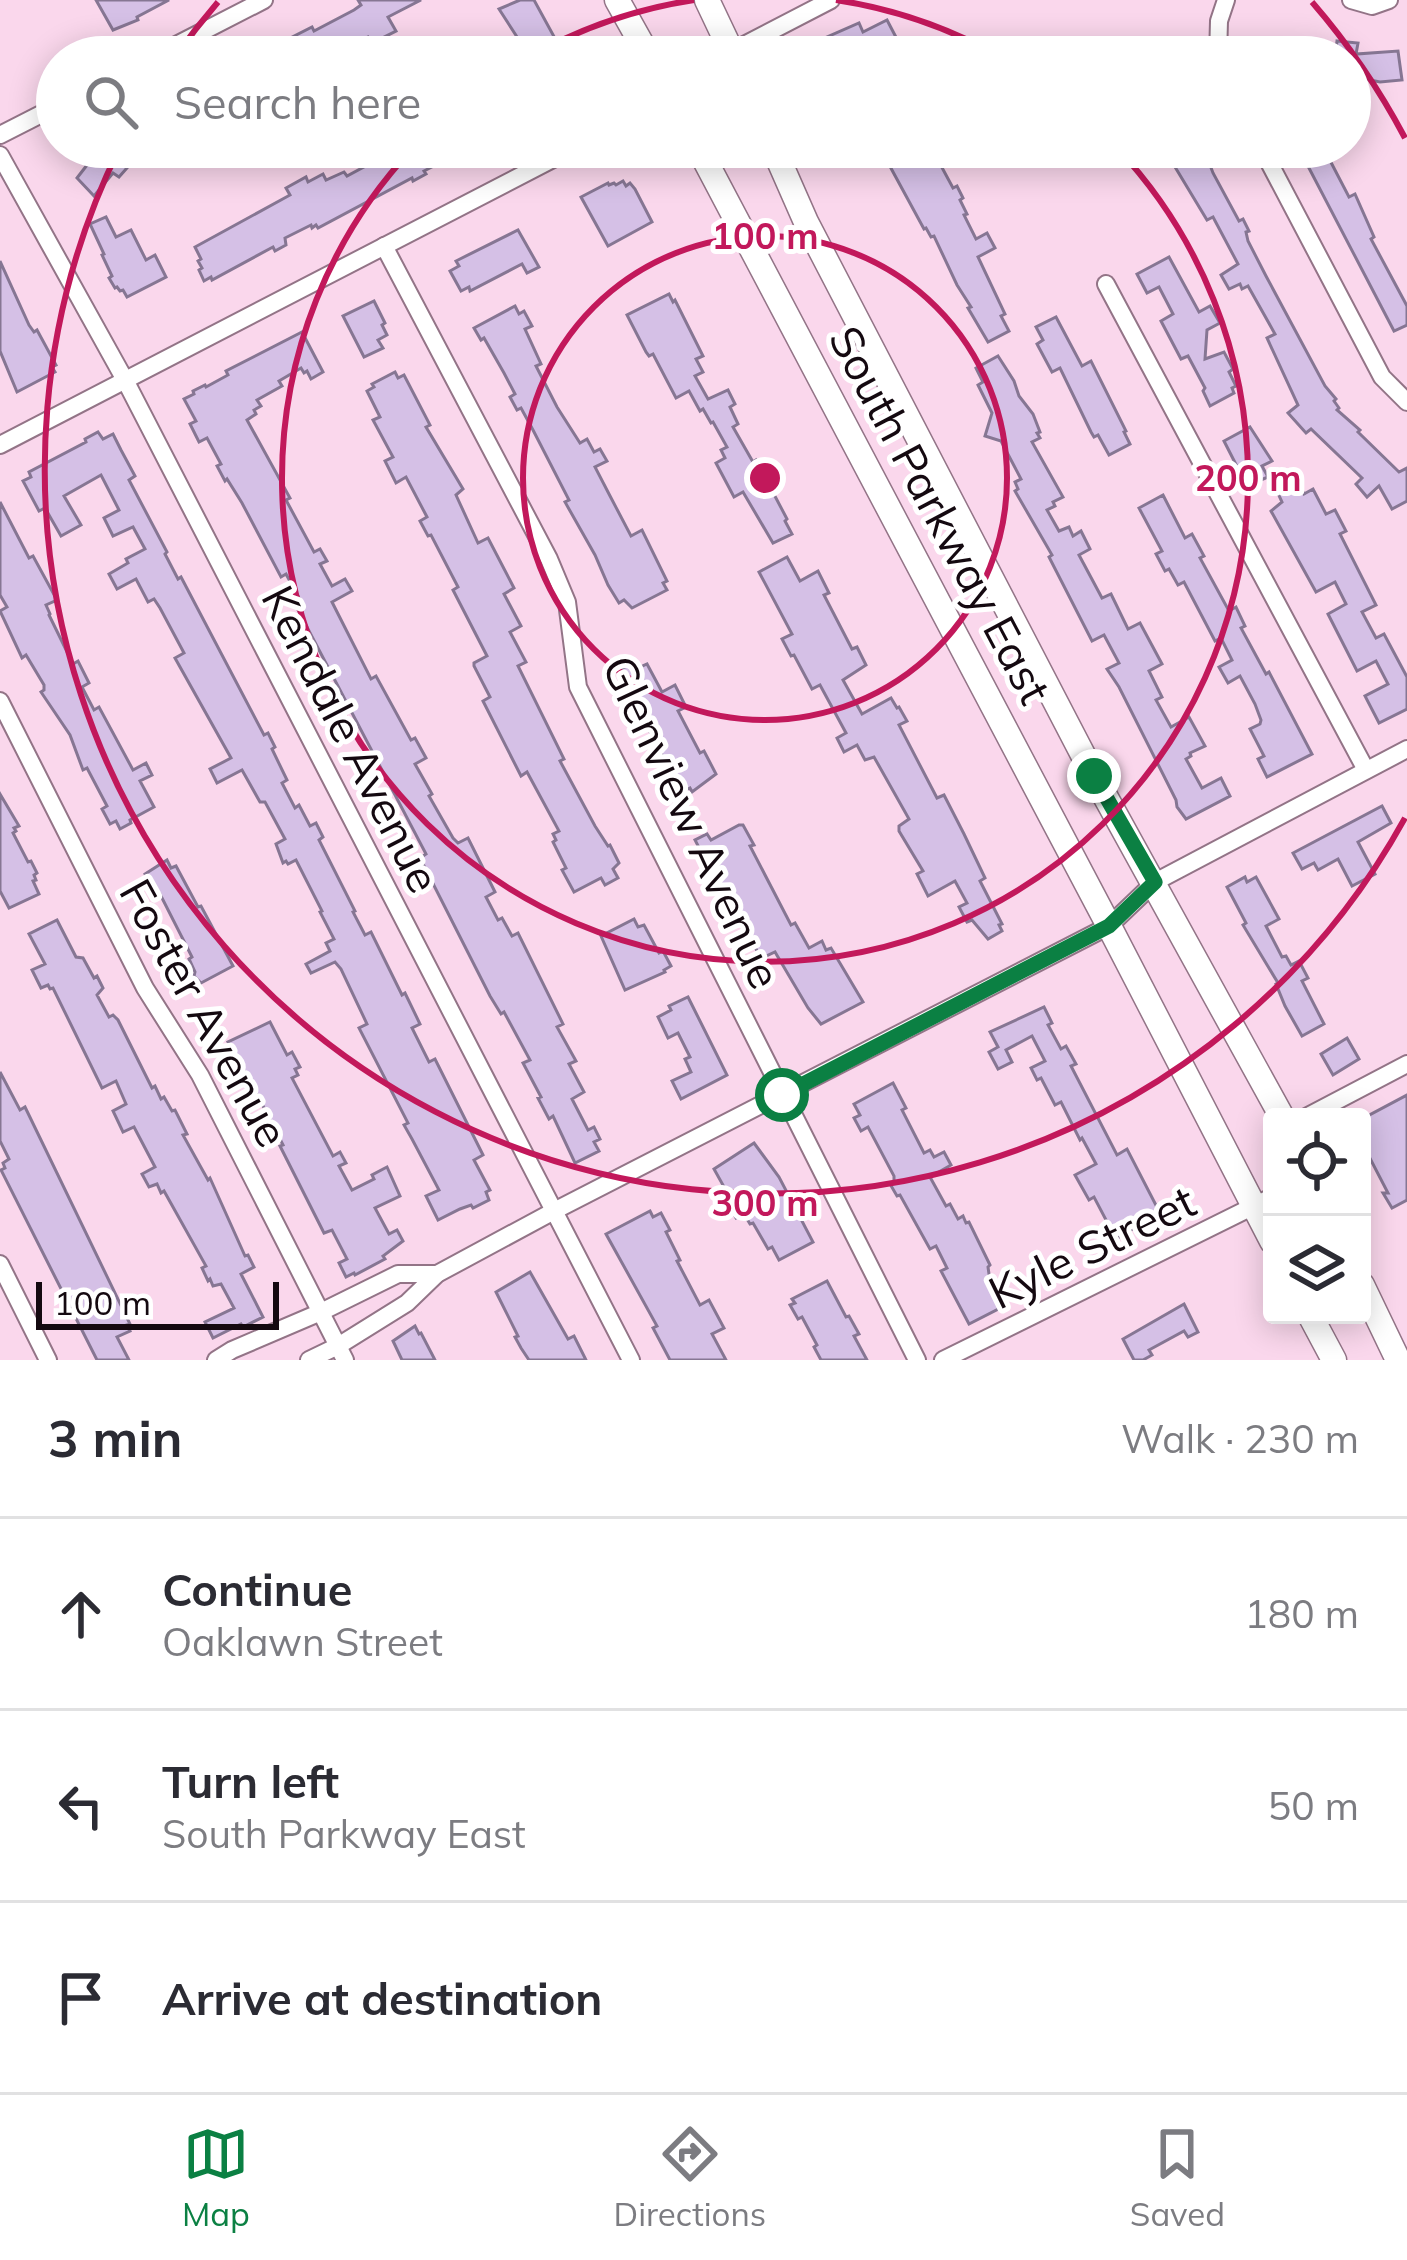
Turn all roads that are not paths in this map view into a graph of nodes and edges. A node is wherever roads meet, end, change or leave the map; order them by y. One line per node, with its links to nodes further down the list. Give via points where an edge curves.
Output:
1 (264, 0): 8 (street)
2 (617, 0): 9 (main road)
3 (707, 0): 10 (main road)
4 (831, 0): 11 (street)
5 (1226, 0): 12 (street)
6 (1351, 0): 7 (street)
7 (1389, 0)
8 (194, 36)
9 (637, 36)
10 (721, 36)
11 (764, 36)
12 (1219, 36)
13 (36, 117): 14 (street)
14 (0, 136)
15 (0, 155): 22 (street, Kendale Avenue)
16 (535, 168): 20 (street)
17 (709, 168): 29 (main road, South Parkway East)
18 (782, 168): 28 (main road, South Parkway East)
19 (1272, 168): 23 (street, via 1382,376)
20 (384, 246): 22 (street); 31 (street, Glenview Avenue, via 548,559 566,602 578,686)
21 (1106, 284): 27 (street)
22 (125, 380): 24 (street); 35 (street, Kendale Avenue)
23 (1407, 402)
24 (0, 445)
25 (0, 701): 39 (street, Foster Avenue)
26 (1407, 749): 27 (street)
27 (1366, 770): 28 (street)
28 (1155, 882): 29 (street); 32 (main road, South Parkway East)
29 (1109, 926): 31 (street); 34 (main road, South Parkway East)
30 (1407, 1064): 33 (street)
31 (782, 1095): 35 (street); 46 (street, Glenview Avenue)
32 (1277, 1108)
33 (1323, 1108)
34 (1263, 1202): 47 (street, Kyle Street)
35 (554, 1211): 37 (street); 45 (street, Kendale Avenue)
36 (0, 1264): 42 (street)
37 (437, 1274): 39 (street, via 398,1274); 41 (street)
38 (1371, 1304): 49 (main road)
39 (321, 1312): 41 (street, Foster Avenue); 43 (street)
40 (1315, 1324): 48 (main road)
41 (341, 1353): 44 (street)
42 (48, 1360)
43 (215, 1360)
44 (310, 1360)
45 (631, 1360)
46 (917, 1360)
47 (943, 1360)
48 (1334, 1360)
49 (1398, 1360)

